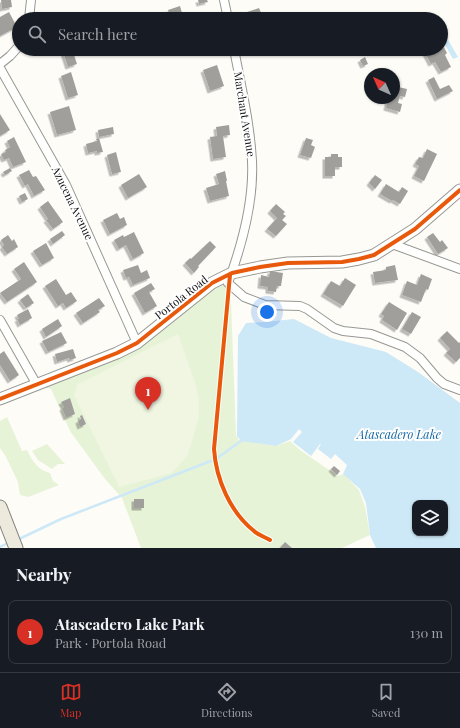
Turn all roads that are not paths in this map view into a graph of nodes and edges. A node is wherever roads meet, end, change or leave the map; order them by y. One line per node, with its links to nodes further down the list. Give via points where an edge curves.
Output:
1 (31, 0): 3 (street)
2 (224, 0): 4 (street)
3 (30, 12)
4 (227, 12)
5 (12, 54): 7 (street)
6 (235, 56): 12 (street, Marchant Avenue, via 249,129 252,182 247,218)
7 (0, 64)
8 (0, 68): 14 (street, Azucena Avenue, via 66,185)
9 (460, 190): 10 (street, Portola Road, via 415,229)
10 (392, 244): 11 (street); 12 (street, Portola Road, via 374,255 359,259 273,265)
11 (460, 269)
12 (232, 273): 14 (street, Portola Road, via 212,283); 16 (street, via 228,283 244,297 265,305 300,306 334,328 371,334 405,347 420,358 444,384)
13 (0, 320): 15 (street)
14 (137, 343): 15 (street, Portola Road)
15 (37, 385): 17 (street, Portola Road)
16 (460, 390)
17 (0, 399)
18 (0, 507): 19 (main road)
19 (16, 548)

